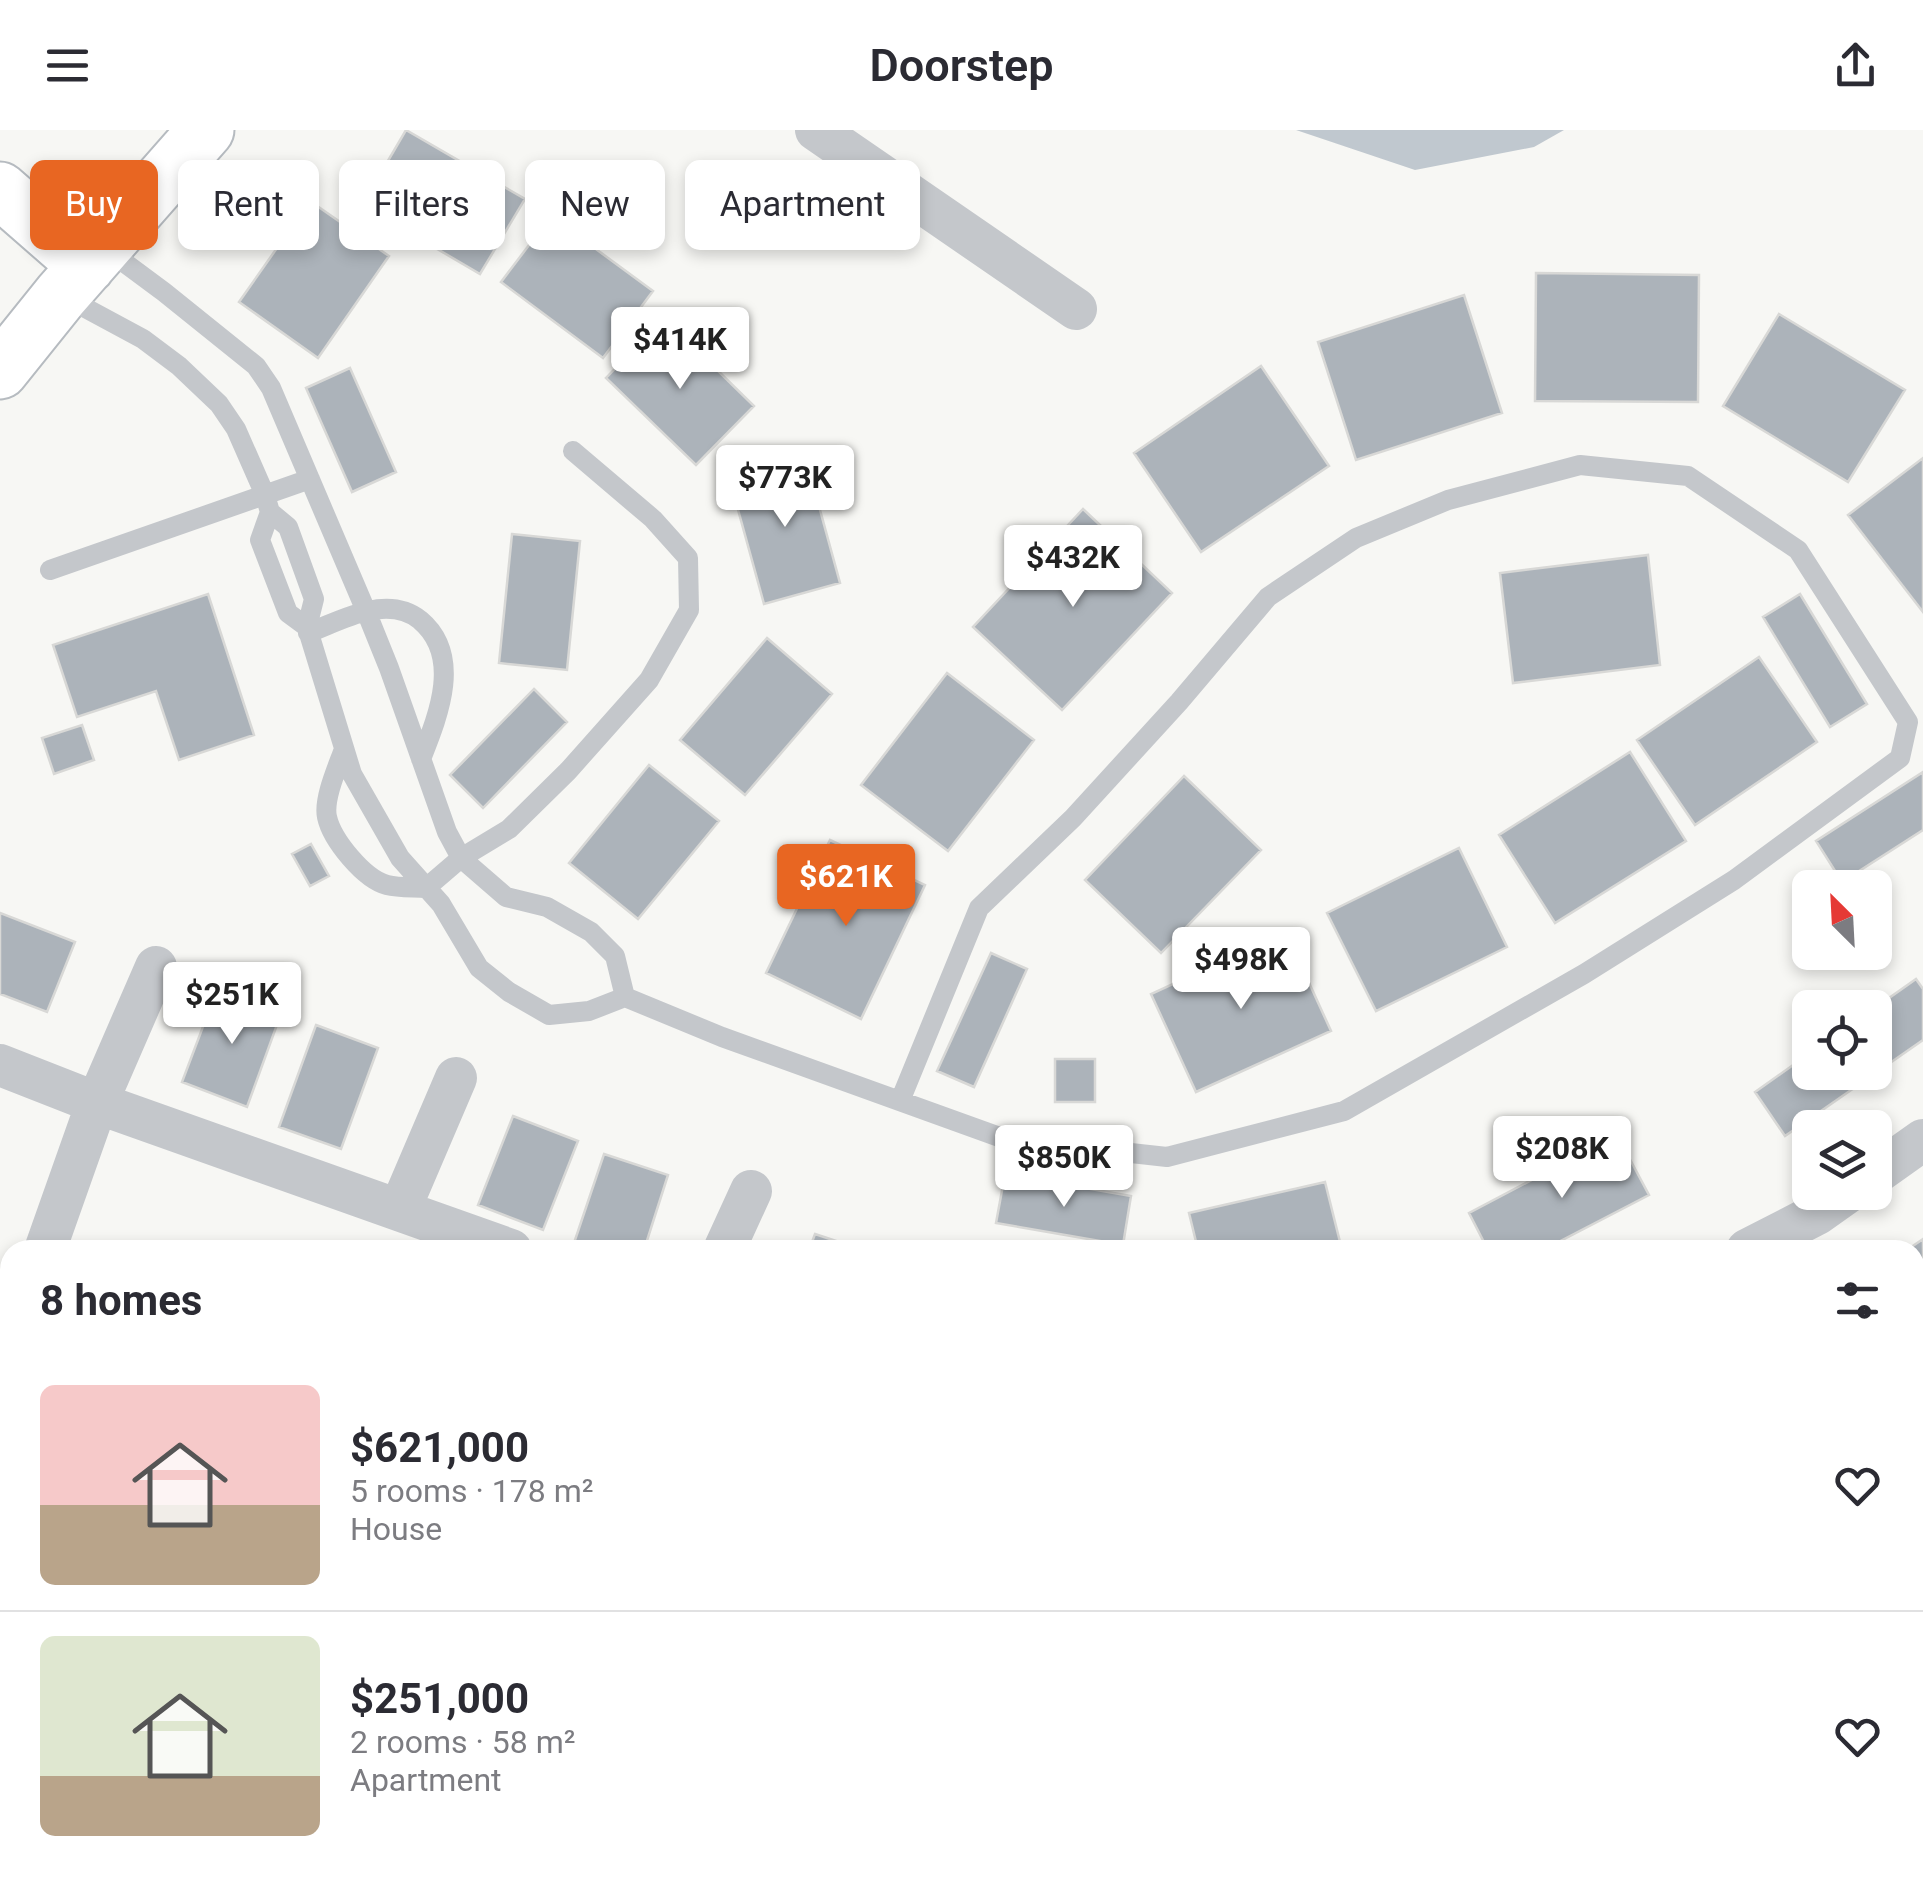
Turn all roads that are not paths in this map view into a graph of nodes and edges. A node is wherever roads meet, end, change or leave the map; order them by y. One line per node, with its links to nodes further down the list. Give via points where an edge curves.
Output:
1 (206, 130): 4 (street)
2 (816, 130): 5 (street)
3 (0, 190): 4 (street)
4 (84, 270): 6 (street); 8 (lane, via 256,366); 9 (lane, via 143,339 219,404)
5 (1076, 309)
6 (0, 371)
7 (573, 451): 15 (lane, via 688,558 689,610 649,680 568,771 508,830)
8 (310, 479): 9 (lane); 11 (lane)
9 (268, 504): 10 (lane); 12 (lane, via 288,528 314,599); 12 (lane, via 260,540 288,613)
10 (50, 570)
11 (366, 611): 12 (lane); 14 (lane); 14 (lane, via 396,608 414,615 433,631 441,652 438,717)
12 (308, 630): 13 (lane)
13 (344, 749): 16 (lane, via 400,858); 16 (lane, via 326,815 341,846 385,885)
14 (421, 760): 15 (lane)
15 (461, 858): 16 (lane); 18 (lane, via 506,897 547,907 591,932 615,956)
16 (426, 888): 18 (lane, via 479,968 548,1015 589,1011)
17 (156, 967): 22 (street)
18 (625, 997): 21 (lane)
19 (0, 1065): 22 (street)
20 (456, 1078): 26 (street)
21 (900, 1101): 21 (lane, via 1005,1138 1166,1157 1344,1112 1734,880 1900,758 1908,722 1798,550 1688,476 1580,464 1448,500 1356,538 1268,597 1073,818 979,908)
22 (98, 1103): 26 (street); 28 (street)
23 (1923, 1140): 24 (street)
24 (1892, 1162)
25 (751, 1190): 30 (street)
26 (400, 1209): 29 (street)
27 (1823, 1210): 31 (street)
28 (50, 1240)
29 (454, 1240)
30 (728, 1240)
31 (1767, 1240)

